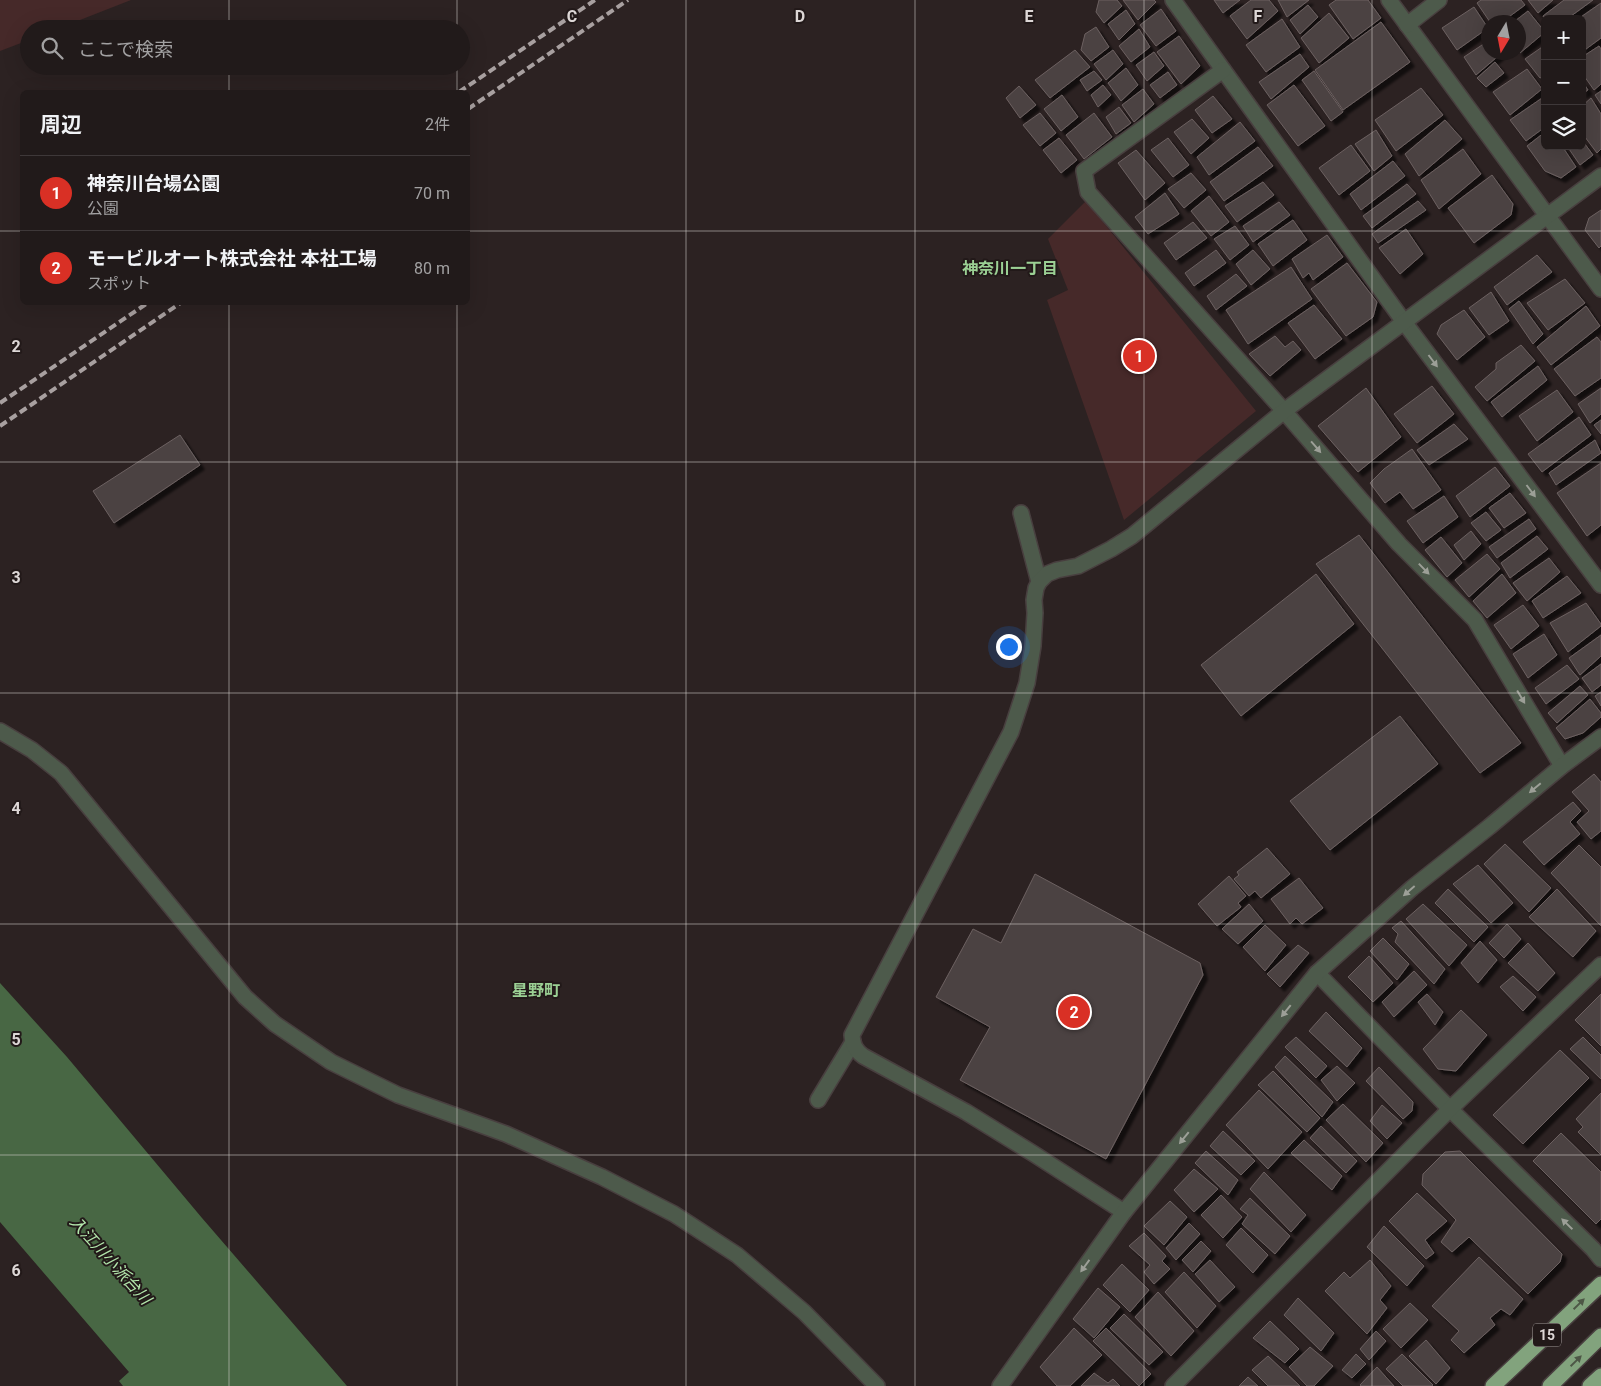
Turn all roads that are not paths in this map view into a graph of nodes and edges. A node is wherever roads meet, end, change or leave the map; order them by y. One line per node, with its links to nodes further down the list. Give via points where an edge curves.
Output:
1 (1173, 0): 5 (street)
2 (1389, 0): 4 (street)
3 (1439, 0): 4 (street)
4 (1407, 25): 7 (street)
5 (1223, 70): 9 (street); 10 (street, via 1084,171 1088,192)
6 (1601, 176): 7 (street)
7 (1548, 216): 8 (street); 9 (street)
8 (1601, 289)
9 (1404, 322): 10 (street); 13 (street, one-way to 13)
10 (1284, 411): 12 (street, via 1132,536 1078,566 1047,574); 16 (street, one-way to 16, via 1400,544 1474,620)
11 (1021, 513): 12 (street)
12 (1039, 582): 19 (street, via 1034,600 1033,646 1027,683 1011,732 852,1035)
13 (1601, 586)
14 (0, 731): 27 (street, via 61,773 245,997 275,1024 331,1062 398,1094 506,1134 674,1214 736,1255 789,1299)
15 (1601, 736): 16 (street)
16 (1562, 766): 18 (street, one-way to 18, via 1412,888)
17 (1601, 965): 21 (street)
18 (1317, 973): 21 (street); 22 (street, one-way to 22)
19 (852, 1042): 20 (street); 22 (street, via 863,1056 966,1112)
20 (818, 1100)
21 (1450, 1109): 23 (street, one-way to 21); 29 (street)
22 (1124, 1212): 28 (street, one-way to 28)
23 (1601, 1259)
24 (1601, 1284): 30 (highway, 15, one-way to 24)
25 (1601, 1336): 31 (highway, one-way to 25)
26 (1601, 1376): 32 (highway)
27 (877, 1386)
28 (1000, 1386)
29 (1173, 1386)
30 (1493, 1386)
31 (1550, 1386)
32 (1590, 1386)

